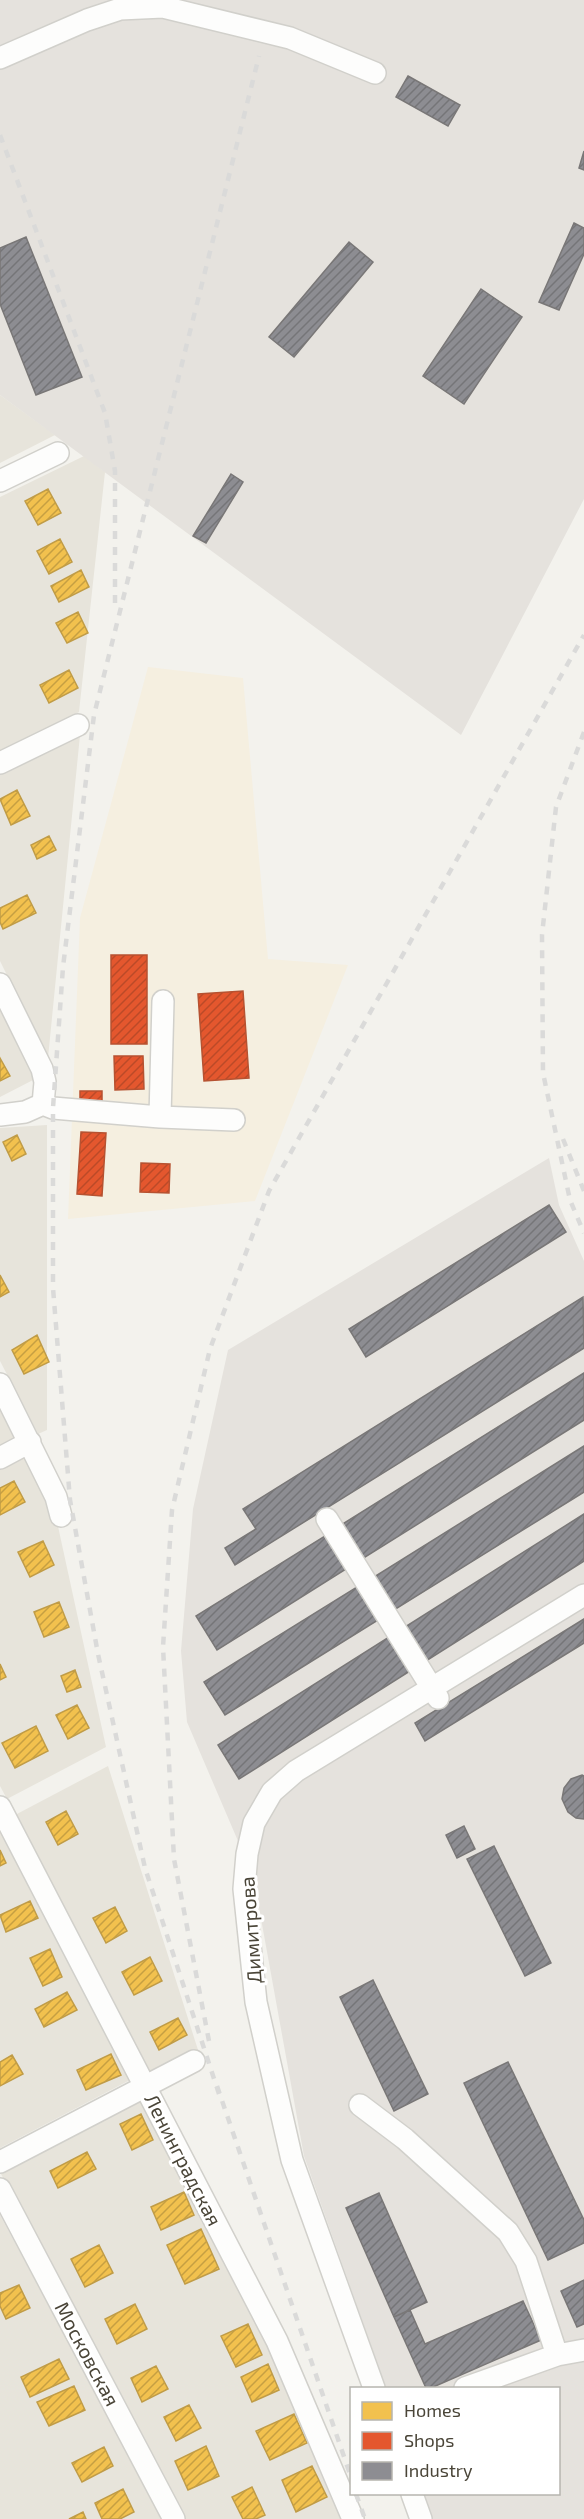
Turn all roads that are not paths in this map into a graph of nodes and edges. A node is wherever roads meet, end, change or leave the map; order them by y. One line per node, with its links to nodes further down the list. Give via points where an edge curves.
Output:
1 (0, 58): 2 (street, via 120,9 163,7 290,38)
2 (375, 73)
3 (58, 453): 4 (street)
4 (0, 481)
5 (78, 725): 6 (street)
6 (0, 763)
7 (0, 984): 9 (street, via 42,1069)
8 (163, 1001): 11 (street)
9 (43, 1104): 10 (street, via 25,1112); 11 (street)
10 (0, 1115)
11 (160, 1118): 12 (street)
12 (234, 1120)
13 (0, 1384): 14 (street)
14 (30, 1442): 15 (street); 16 (street)
15 (0, 1458)
16 (61, 1516)
17 (327, 1520): 19 (street)
18 (584, 1595): 19 (street, Димитрова)
19 (435, 1693): 28 (street, Димитрова, via 296,1771 272,1792 254,1823 247,1854 244,1889 256,2002 290,2148)
20 (1, 1810): 22 (street, Ленинградская)
21 (194, 2061): 22 (street)
22 (145, 2086): 24 (street); 32 (street, Ленинградская, via 277,2341)
23 (360, 2104): 27 (street, via 508,2232 526,2261)
24 (0, 2162)
25 (0, 2189): 31 (street, Московская)
26 (584, 2350): 27 (street)
27 (558, 2355): 29 (street)
28 (374, 2387)
29 (468, 2387)
30 (413, 2495): 33 (street)
31 (174, 2519)
32 (353, 2519)
33 (421, 2519)

